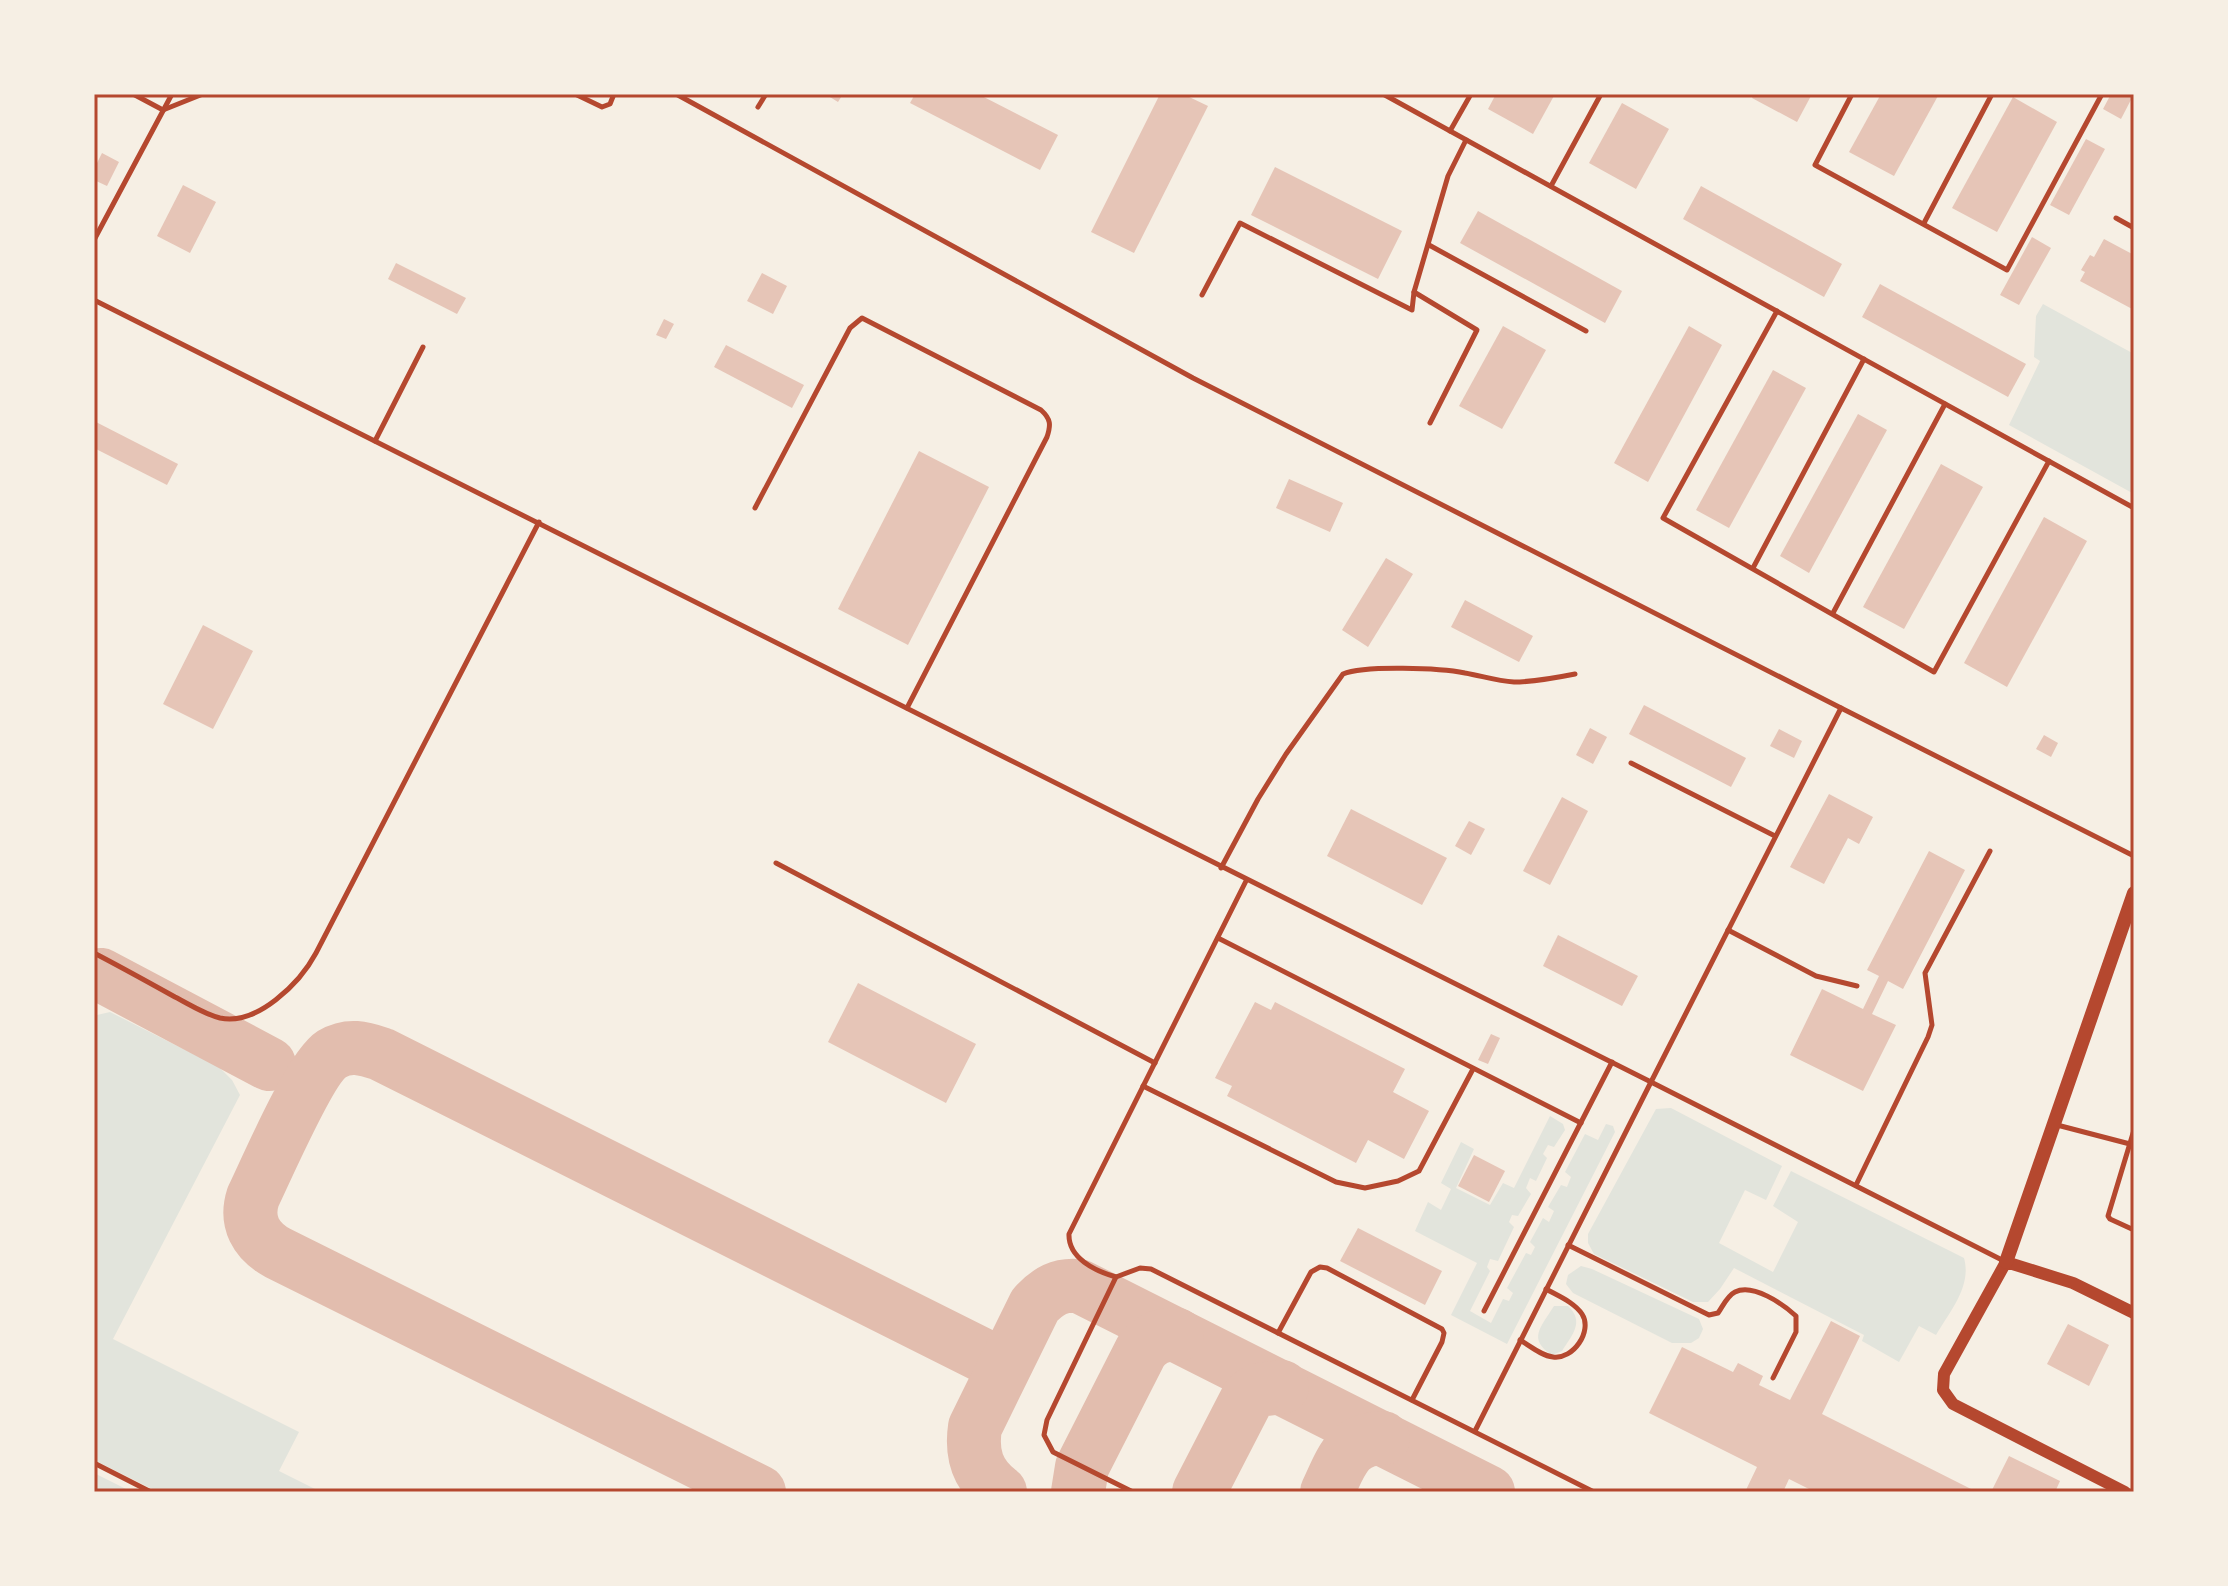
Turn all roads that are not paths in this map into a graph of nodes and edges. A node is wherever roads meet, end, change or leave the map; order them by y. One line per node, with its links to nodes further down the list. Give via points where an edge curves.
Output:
1 (133, 94): 15 (lane)
2 (172, 94): 15 (lane)
3 (203, 94): 15 (lane)
4 (575, 94): 5 (lane, via 602,107)
5 (614, 94)
6 (676, 94): 42 (lane, via 1193,378)
7 (766, 94): 14 (lane)
8 (1383, 94): 16 (lane)
9 (1471, 94): 16 (lane)
10 (1601, 94): 18 (lane)
11 (1852, 94): 20 (lane, via 1815,165)
12 (1992, 94): 20 (lane)
13 (2102, 94): 20 (lane, via 2007,270)
14 (758, 107)
15 (163, 110): 22 (lane)
16 (1450, 131): 17 (lane)
17 (1466, 140): 18 (lane); 23 (lane, via 1448,176)
18 (1551, 186): 27 (lane)
19 (2116, 218): 21 (lane)
20 (1924, 223)
21 (2134, 228)
22 (94, 240)
23 (1429, 245): 24 (lane); 28 (lane)
24 (1414, 292): 25 (lane, via 1412,310 1240,223); 32 (lane, via 1477,330)
25 (1202, 295)
26 (94, 300): 33 (lane)
27 (1777, 311): 30 (lane); 38 (lane, via 1663,518)
28 (1586, 331)
29 (423, 347): 33 (lane)
30 (1864, 359): 31 (lane); 38 (lane)
31 (1945, 404): 34 (lane); 39 (lane)
32 (1430, 423)
33 (375, 441): 37 (lane)
34 (2049, 461): 36 (lane); 39 (lane, via 1934,672)
35 (755, 508): 41 (lane, via 850,328 861,318 1048,417 1047,437)
36 (2134, 508)
37 (539, 522): 41 (lane); 53 (lane, via 307,971 290,989 251,1014 219,1018)
38 (1753, 568): 39 (lane)
39 (1833, 613)
40 (1575, 674): 48 (lane, via 1516,682 1463,672 1343,674 1286,754)
41 (907, 708): 48 (lane)
42 (1841, 708): 44 (lane); 46 (lane)
43 (1631, 763): 44 (lane)
44 (1775, 836): 51 (lane)
45 (1990, 851): 64 (lane, via 1925,973 1932,1025)
46 (2134, 856)
47 (776, 863): 56 (lane)
48 (1221, 868): 49 (lane)
49 (1246, 881): 52 (lane); 55 (lane)
50 (2134, 893): 61 (main road)
51 (1728, 930): 54 (lane, via 1816,976); 58 (lane)
52 (1218, 938): 56 (lane); 57 (lane)
53 (94, 953)
54 (1857, 986)
55 (1612, 1062): 58 (lane); 60 (lane)
56 (1155, 1063): 59 (lane)
57 (1473, 1069): 59 (lane, via 1419,1171 1365,1188 1336,1182); 60 (lane)
58 (1651, 1082): 64 (lane); 66 (lane)
59 (1143, 1086): 68 (lane, via 1069,1234 1078,1258)
60 (1581, 1123): 70 (lane)
61 (2054, 1124): 63 (lane); 67 (main road)
62 (2134, 1130): 63 (lane)
63 (2130, 1144): 65 (lane, via 2108,1216)
64 (1856, 1185): 67 (lane)
65 (2134, 1230)
66 (1568, 1245): 69 (lane); 74 (lane, via 1709,1315 1718,1313 1733,1293 1746,1290 1787,1308 1796,1316 1796,1332)
67 (2006, 1262): 71 (street, via 2073,1283); 81 (street, via 1944,1374 1943,1390 1953,1404)
68 (1116, 1277): 72 (lane, via 1151,1269); 79 (lane, via 1044,1435 1053,1452)
69 (1546, 1289): 73 (lane); 73 (lane, via 1572,1304 1584,1317 1585,1331 1564,1357 1552,1357)
70 (1484, 1311)
71 (2134, 1313)
72 (1278, 1333): 75 (lane); 75 (lane, via 1311,1272 1327,1268 1442,1329 1442,1342)
73 (1520, 1340): 76 (lane)
74 (1773, 1378)
75 (1412, 1400): 76 (lane)
76 (1475, 1431): 80 (lane)
77 (94, 1463): 78 (lane)
78 (151, 1492)
79 (1133, 1492)
80 (1594, 1492)
81 (2125, 1492)

